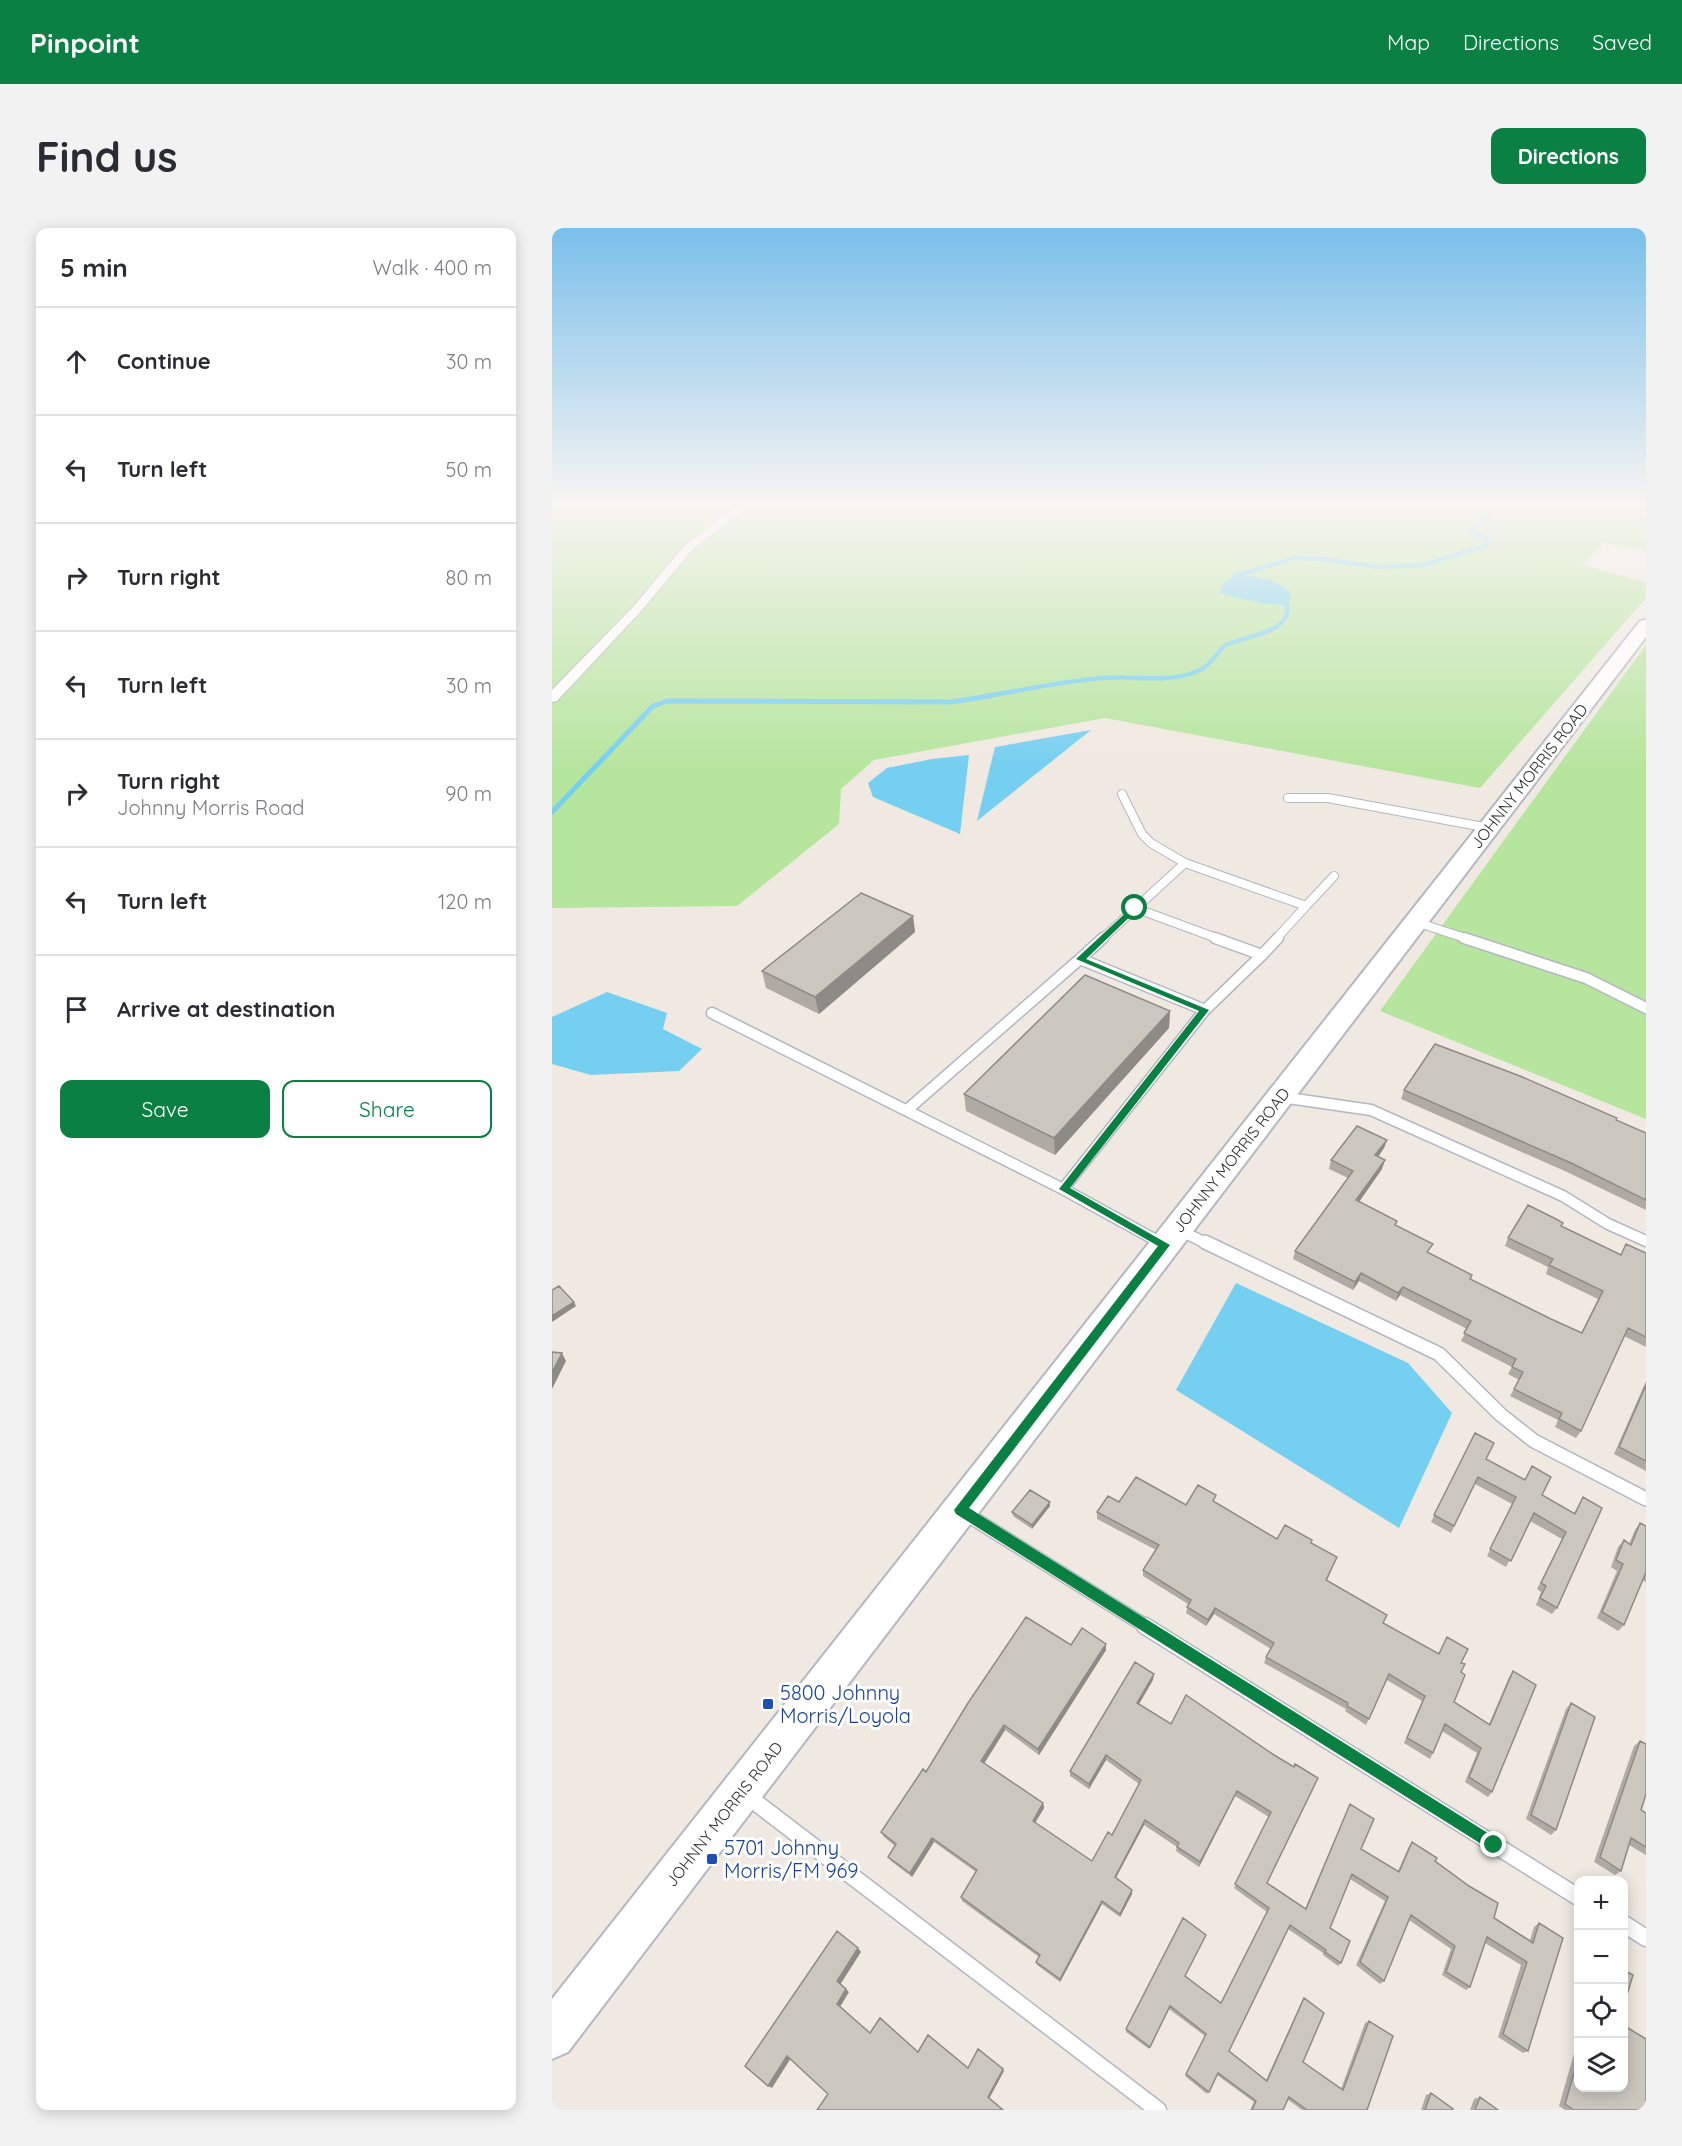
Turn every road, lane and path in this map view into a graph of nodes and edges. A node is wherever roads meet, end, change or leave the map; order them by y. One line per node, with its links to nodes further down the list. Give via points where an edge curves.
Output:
1 (651, 593): 3 (street)
2 (1646, 625): 6 (street, JOHNNY MORRIS ROAD)
3 (552, 698)
4 (1122, 794): 7 (lane, via 1142,834)
5 (1288, 798): 6 (lane, via 1328,798)
6 (1489, 828): 11 (street, JOHNNY MORRIS ROAD)
7 (1185, 863): 9 (lane); 10 (lane)
8 (1334, 876): 9 (lane)
9 (1306, 906): 12 (lane)
10 (1135, 908): 12 (lane); 13 (lane)
11 (1416, 922): 14 (lane, via 1586,978); 17 (street, JOHNNY MORRIS ROAD)
12 (1262, 956): 15 (lane)
13 (1080, 959): 15 (lane); 18 (lane)
14 (1646, 1008)
15 (1205, 1010): 19 (lane)
16 (712, 1013): 18 (lane)
17 (1281, 1097): 20 (street, JOHNNY MORRIS ROAD); 21 (lane, via 1371,1110 1563,1196 1608,1224)
18 (907, 1110): 19 (lane)
19 (1064, 1189): 20 (lane)
20 (1171, 1237): 22 (lane, via 1439,1354 1501,1415 1534,1441); 23 (street, JOHNNY MORRIS ROAD)
21 (1646, 1241)
22 (1646, 1498)
23 (960, 1510): 24 (street, JOHNNY MORRIS ROAD); 25 (lane)
24 (742, 1791): 28 (street, JOHNNY MORRIS ROAD); 29 (lane)
25 (1574, 1894)
26 (1628, 1927): 27 (lane)
27 (1646, 1938)
28 (552, 2036)
29 (1158, 2110)

